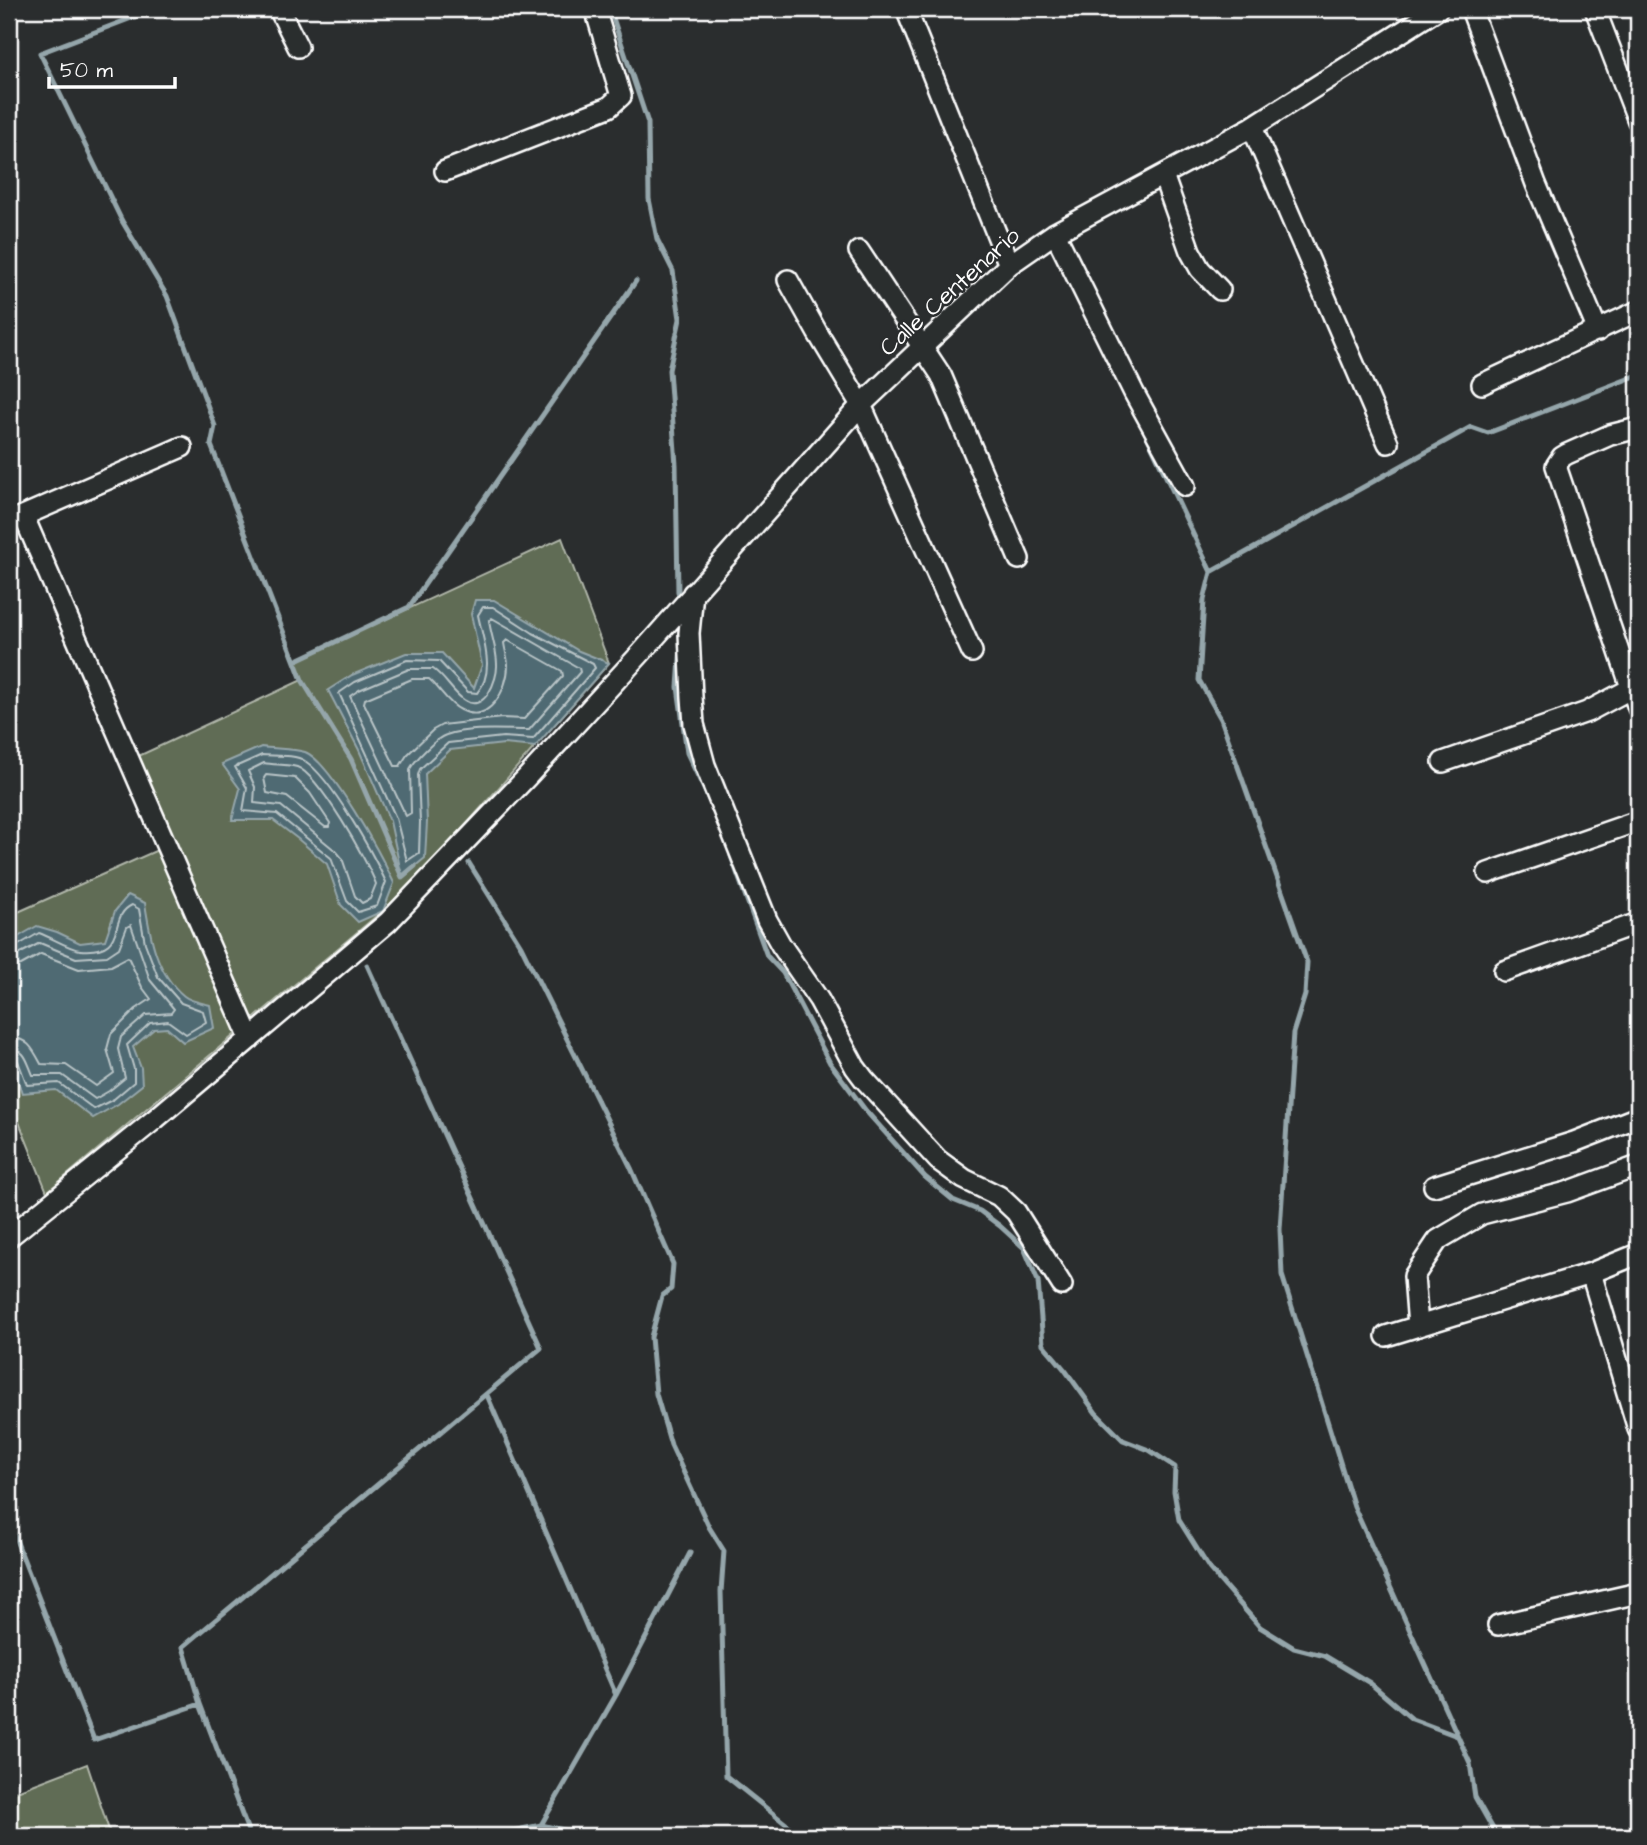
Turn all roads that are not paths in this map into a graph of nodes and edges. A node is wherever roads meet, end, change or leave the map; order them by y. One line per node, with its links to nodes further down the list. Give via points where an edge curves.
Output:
1 (279, 9): 7 (street)
2 (595, 9): 10 (street, via 621,96 609,107)
3 (905, 9): 14 (street)
4 (1438, 9): 9 (street, Calle Centenario)
5 (1471, 9): 18 (street, via 1536,184)
6 (1595, 9): 8 (street)
7 (298, 47)
8 (1638, 121)
9 (1252, 127): 11 (street, Calle Centenario); 23 (street)
10 (445, 171)
11 (1163, 175): 12 (street, Calle Centenario); 16 (street, via 1190,251)
12 (1055, 233): 14 (street, Calle Centenario); 25 (street)
13 (859, 251): 19 (street)
14 (1009, 265): 19 (street, Calle Centenario)
15 (788, 279): 21 (street)
16 (1220, 290)
17 (1638, 310): 18 (street)
18 (1598, 331): 20 (street)
19 (922, 347): 21 (street, Calle Centenario); 27 (street, via 941,375)
20 (1482, 384)
21 (861, 405): 28 (street, Calle Centenario); 29 (street)
22 (1638, 428): 30 (street, via 1567,454 1558,461 1557,470)
23 (1388, 443)
24 (182, 447): 26 (street)
25 (1185, 486)
26 (16, 519): 37 (street)
27 (1019, 559)
28 (692, 593): 37 (street, Calle Centenario, via 418,892); 44 (street, via 689,633 699,746 774,934 864,1079 938,1160 999,1196 1016,1212)
29 (972, 652)
30 (1632, 688): 31 (street); 32 (street, via 1587,712)
31 (1638, 708)
32 (1443, 762)
33 (1638, 821): 34 (street)
34 (1488, 873)
35 (1638, 923): 36 (street)
36 (1504, 971)
37 (250, 1039): 41 (street, Calle Centenario)
38 (1638, 1117): 40 (street)
39 (1638, 1166): 45 (street, via 1567,1192 1482,1214 1438,1240 1414,1276)
40 (1434, 1186)
41 (9, 1237)
42 (1638, 1254): 43 (street)
43 (1591, 1273): 45 (street); 47 (street)
44 (1062, 1286)
45 (1418, 1326): 46 (street)
46 (1386, 1336)
47 (1638, 1429)
48 (1638, 1593): 49 (street)
49 (1499, 1625)

